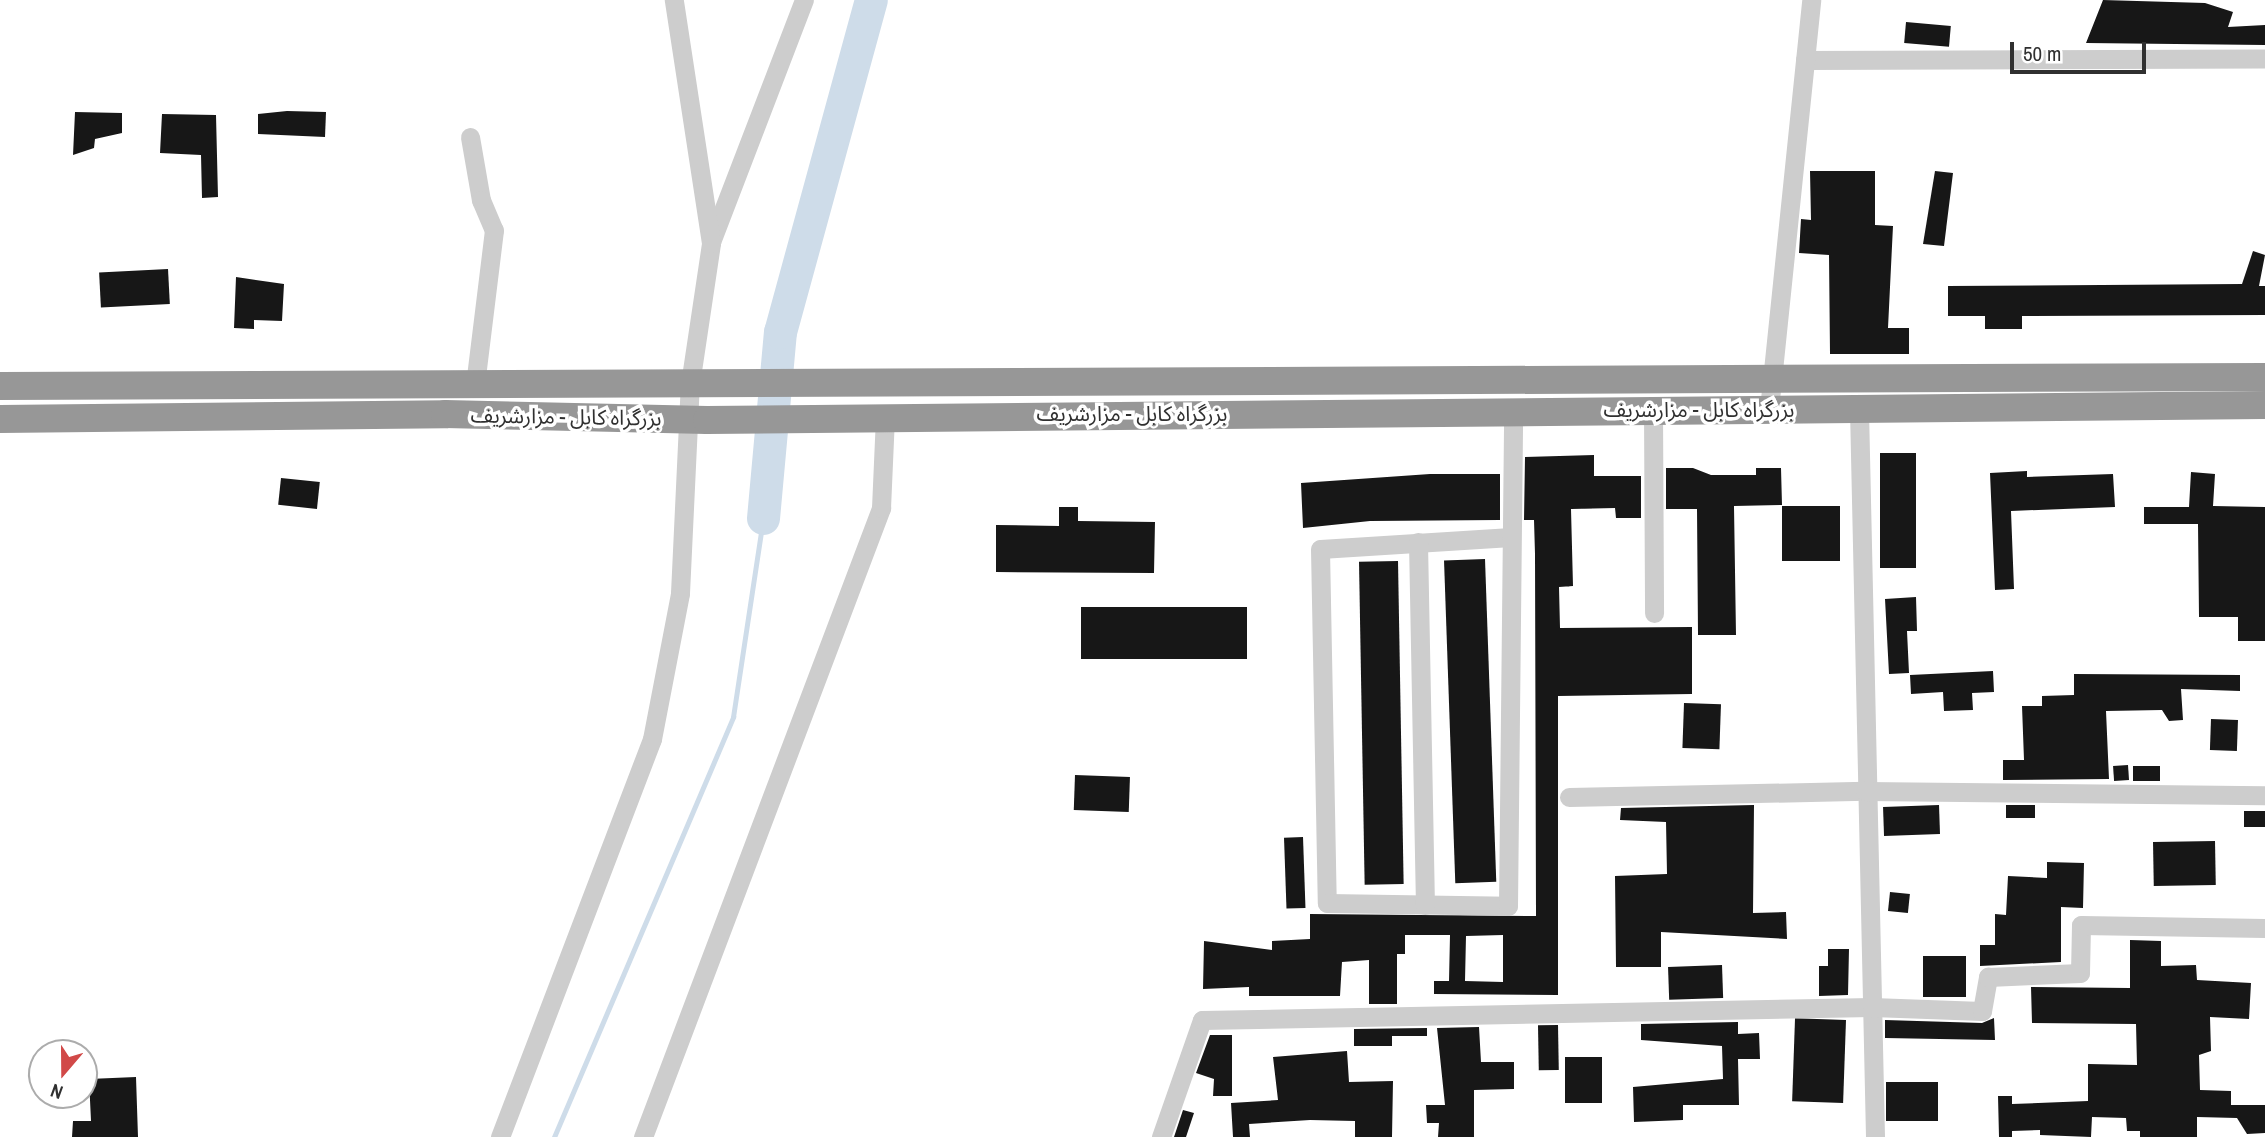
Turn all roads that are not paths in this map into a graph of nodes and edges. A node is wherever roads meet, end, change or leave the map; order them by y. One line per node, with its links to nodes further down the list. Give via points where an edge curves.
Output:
1 (674, 0): 7 (street)
2 (804, 0): 7 (street)
3 (1811, 0): 5 (street)
4 (2265, 58): 5 (street)
5 (1805, 60): 9 (street)
6 (470, 137): 10 (street, via 481,201 494,230)
7 (711, 243): 11 (street)
8 (2265, 377): 9 (highway, بزرگراه کابل - مزارشریف)
9 (1772, 379): 11 (highway, بزرگراه کابل - مزارشریف); 15 (street)
10 (475, 384): 11 (highway, بزرگراه کابل - مزارشریف); 12 (highway, بزرگراه کابل - مزارشریف)
11 (697, 384): 20 (street)
12 (0, 386)
13 (2265, 405): 14 (highway, بزرگراه کابل - مزارشریف)
14 (1859, 408): 15 (highway, بزرگراه کابل - مزارشریف); 24 (street)
15 (1769, 409): 16 (highway, بزرگراه کابل - مزارشریف)
16 (1653, 410): 17 (highway, بزرگراه کابل - مزارشریف); 23 (street)
17 (1513, 411): 18 (highway, بزرگراه کابل - مزارشریف); 21 (street)
18 (885, 416): 20 (highway, بزرگراه کابل - مزارشریف); 31 (street, via 881,508)
19 (0, 419): 20 (highway, بزرگراه کابل - مزارشریف, via 446,414)
20 (698, 420): 30 (street, via 680,593 652,739)
21 (1511, 537): 22 (street); 27 (street, via 1508,906)
22 (1418, 542): 27 (street); 27 (street, via 1320,549 1326,890 1327,903)
23 (1654, 613)
24 (1865, 791): 25 (street); 26 (street); 29 (street)
25 (2265, 795)
26 (1569, 797)
27 (1425, 905)
28 (2265, 928): 29 (street, via 2086,924 2079,930 2080,973 1988,977 1984,1010)
29 (1872, 1007): 32 (street, via 1202,1020); 33 (street)
30 (500, 1137)
31 (643, 1137)
32 (1161, 1137)
33 (1875, 1137)

